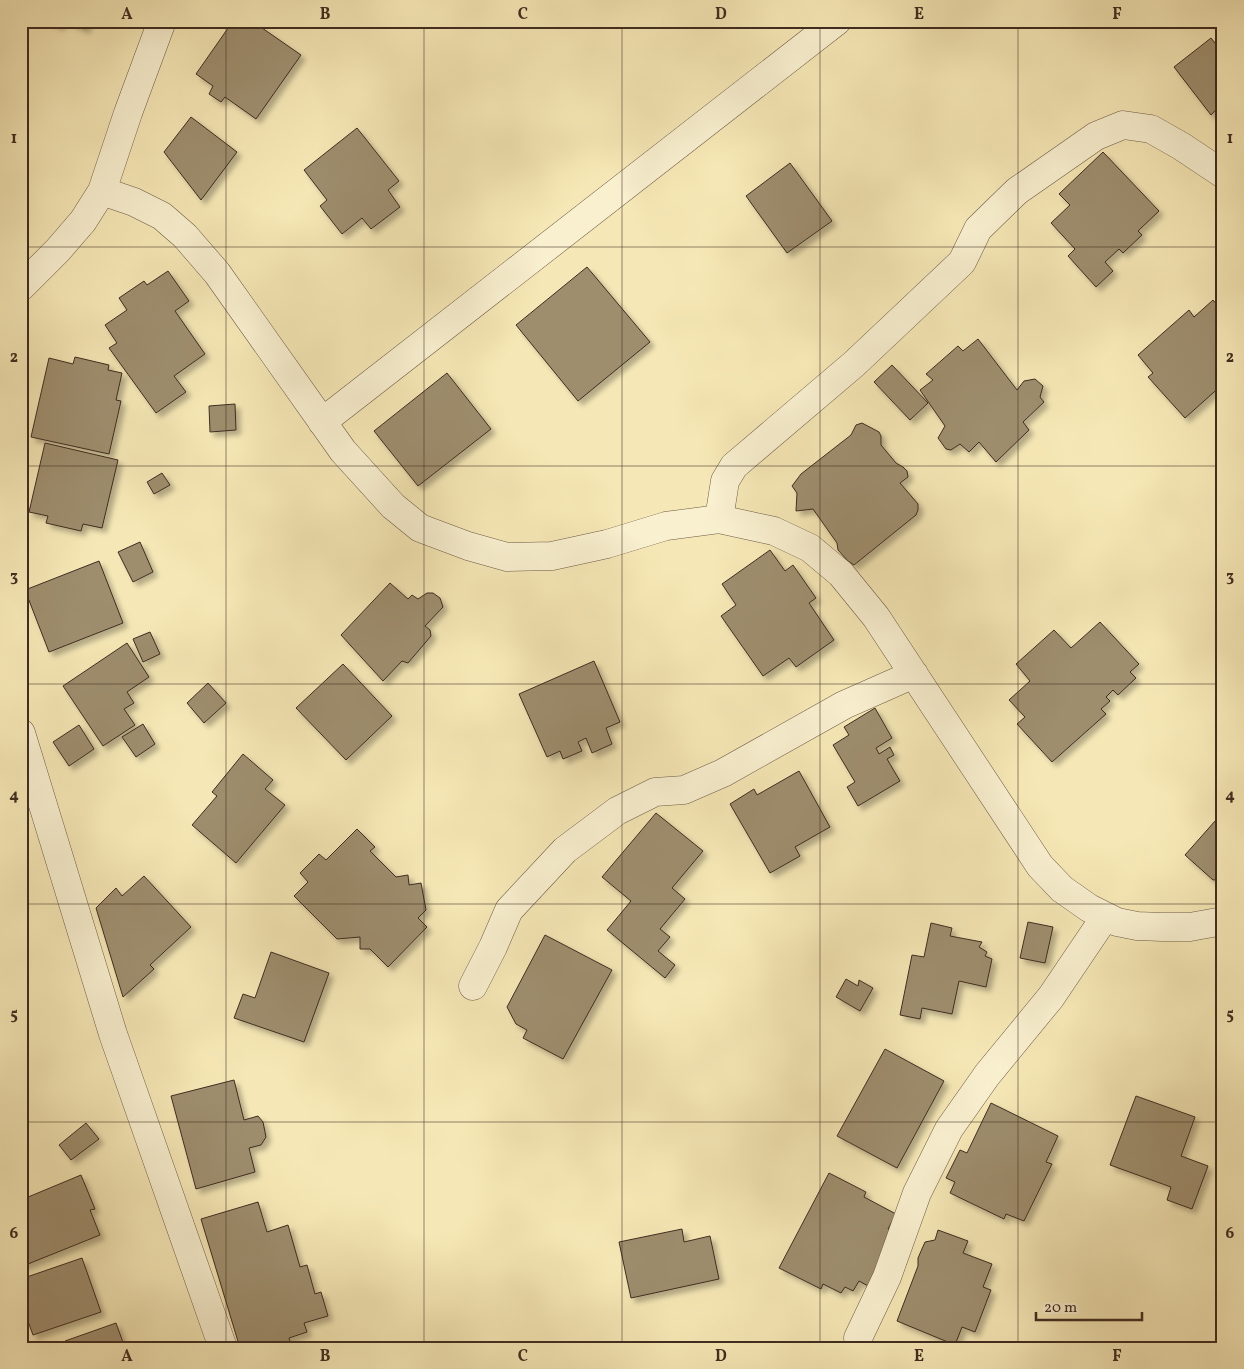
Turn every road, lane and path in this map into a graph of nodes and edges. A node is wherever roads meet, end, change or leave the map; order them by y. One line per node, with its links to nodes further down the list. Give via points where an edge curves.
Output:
1 (162, 21): 4 (street)
2 (837, 21): 6 (street)
3 (1223, 174): 7 (street, via 1151,129 1123,125 1096,136 1017,191 978,229 962,262 854,364 734,466 725,480)
4 (102, 191): 5 (street, via 83,221); 6 (street, via 162,216 185,236 217,273)
5 (21, 287)
6 (322, 422): 7 (street, via 342,451 393,506 420,528 507,557 552,556 608,544 666,526)
7 (719, 519): 8 (street, via 774,531 810,548 841,574 865,603)
8 (914, 674): 10 (street, via 1040,866 1062,889); 12 (street, via 844,705 684,790 655,792 617,811 565,850 509,910)
9 (21, 733): 14 (street, via 113,1034)
10 (1105, 916): 11 (street, via 1117,922 1162,928); 13 (street, via 1051,996 986,1075 949,1129 917,1193 887,1277)
11 (1223, 921)
12 (473, 986)
13 (858, 1338)
14 (223, 1348)

